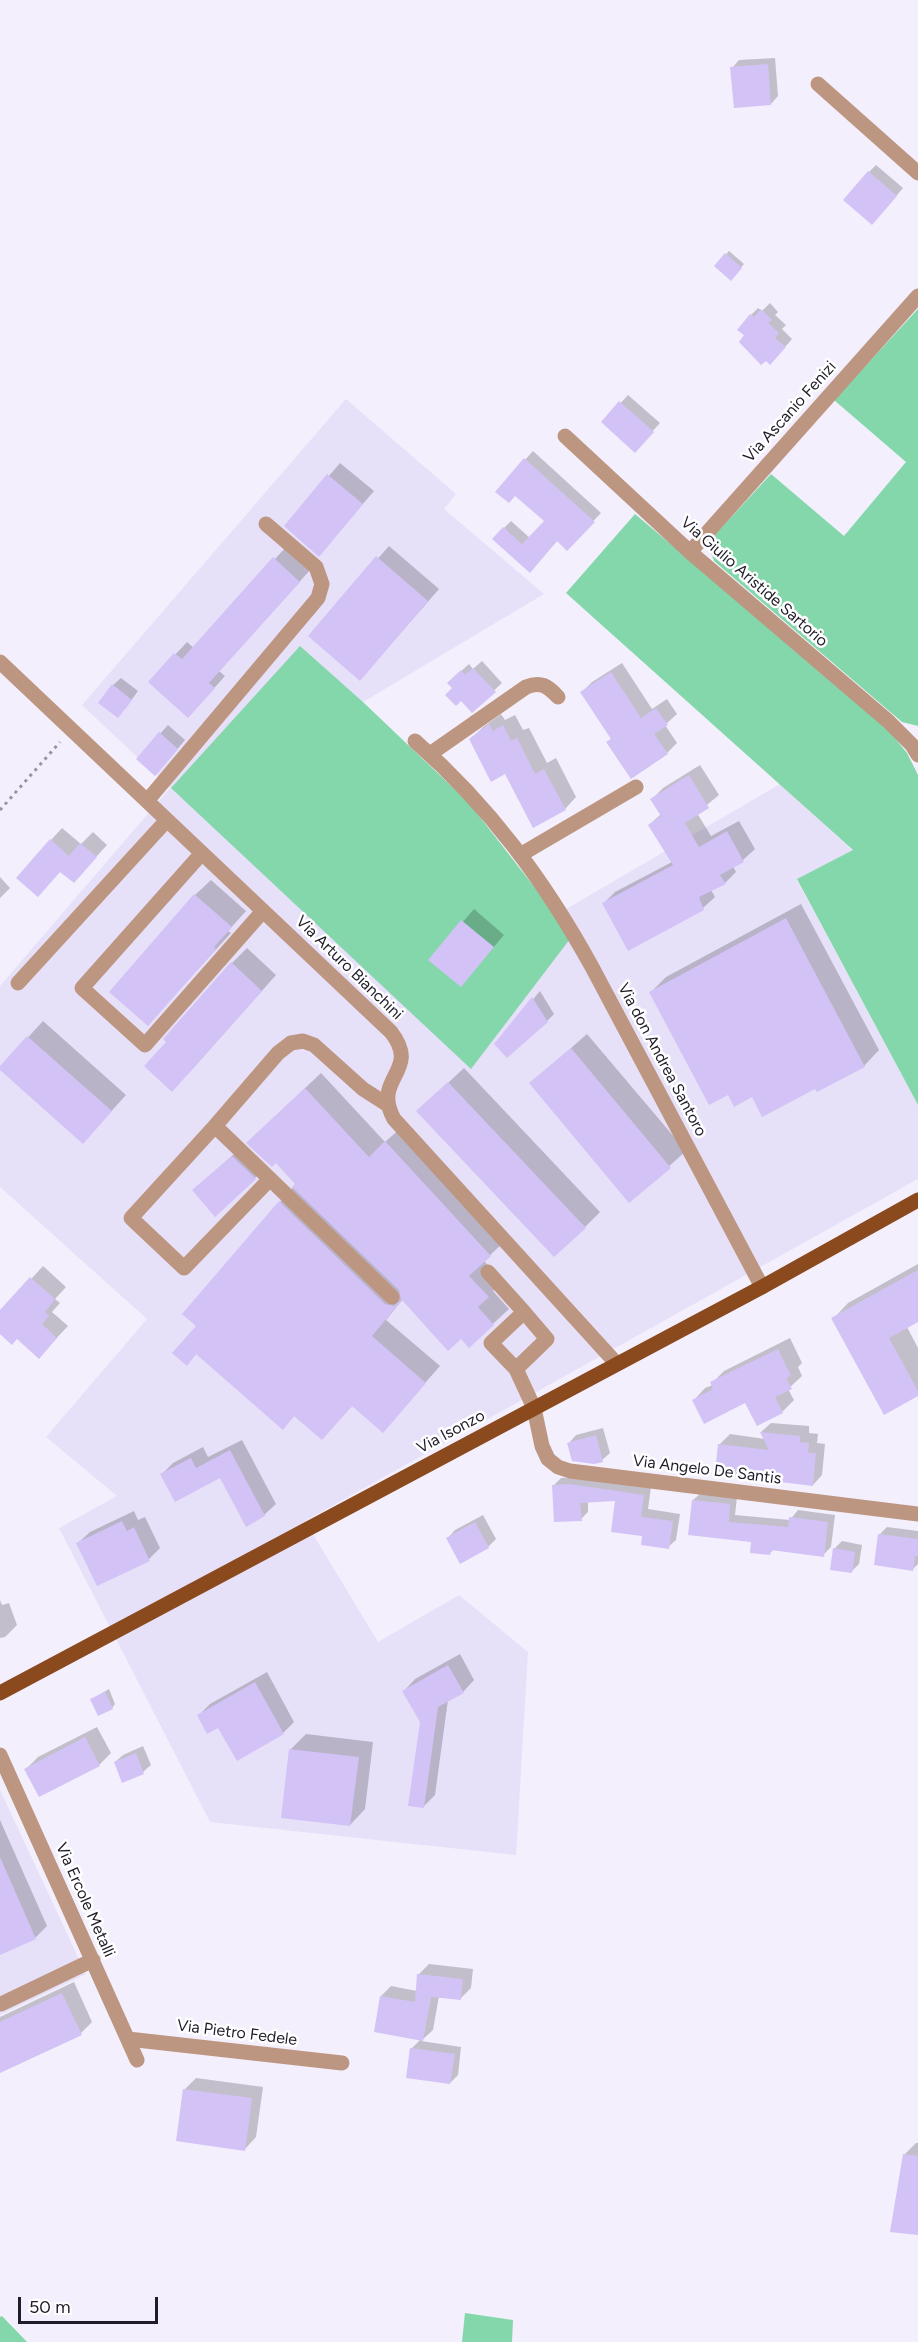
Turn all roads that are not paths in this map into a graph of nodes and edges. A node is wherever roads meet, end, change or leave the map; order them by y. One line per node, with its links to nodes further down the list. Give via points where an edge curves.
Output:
1 (818, 84): 2 (street)
2 (918, 173)
3 (918, 296): 6 (street, Via Ascanio Fenizi)
4 (565, 436): 6 (street, Via Giulio Aristide Sartorio)
5 (266, 524): 13 (street, via 316,567 322,584 318,598)
6 (690, 552): 10 (street, Via Giulio Aristide Sartorio)
7 (0, 662): 13 (street, Via Arturo Bianchini)
8 (558, 697): 11 (street, via 546,686 526,687)
9 (415, 741): 11 (street, Via don Andrea Santoro)
10 (916, 748)
11 (430, 754): 16 (street, Via don Andrea Santoro, via 483,807)
12 (636, 787): 16 (street)
13 (147, 801): 14 (street, Via Arturo Bianchini)
14 (167, 820): 15 (street, Via Arturo Bianchini); 18 (street)
15 (202, 853): 17 (street, Via Arturo Bianchini); 17 (street, via 82,988 145,1045)
16 (520, 855): 24 (street, Via don Andrea Santoro, via 592,967)
17 (263, 912): 19 (street, Via Arturo Bianchini, via 395,1037 402,1062 387,1091)
18 (18, 983)
19 (388, 1105): 20 (street, via 363,1089 314,1045 297,1041 278,1053); 27 (street, via 401,1128)
20 (215, 1126): 21 (street); 21 (street, via 131,1218 184,1268)
21 (270, 1179): 25 (street)
22 (918, 1200): 24 (main road, Via Isonzo)
23 (489, 1272): 26 (street)
24 (762, 1287): 27 (main road, Via Isonzo)
25 (392, 1297)
26 (524, 1312): 28 (street, via 547,1339); 28 (street, Via Angelo De Santis, via 491,1343)
27 (616, 1363): 29 (main road, Via Isonzo)
28 (516, 1370): 29 (street, Via Angelo De Santis)
29 (534, 1408): 30 (street, Via Angelo De Santis, via 545,1453 565,1470); 31 (main road, Via Isonzo)
30 (918, 1514)
31 (0, 1693)
32 (0, 1755): 33 (street, Via Ercole Metalli)
33 (93, 1960): 34 (street); 35 (street, Via Ercole Metalli)
34 (1, 2004)
35 (128, 2039): 36 (street, Via Ercole Metalli); 37 (street, Via Pietro Fedele)
36 (137, 2060)
37 (342, 2063)

